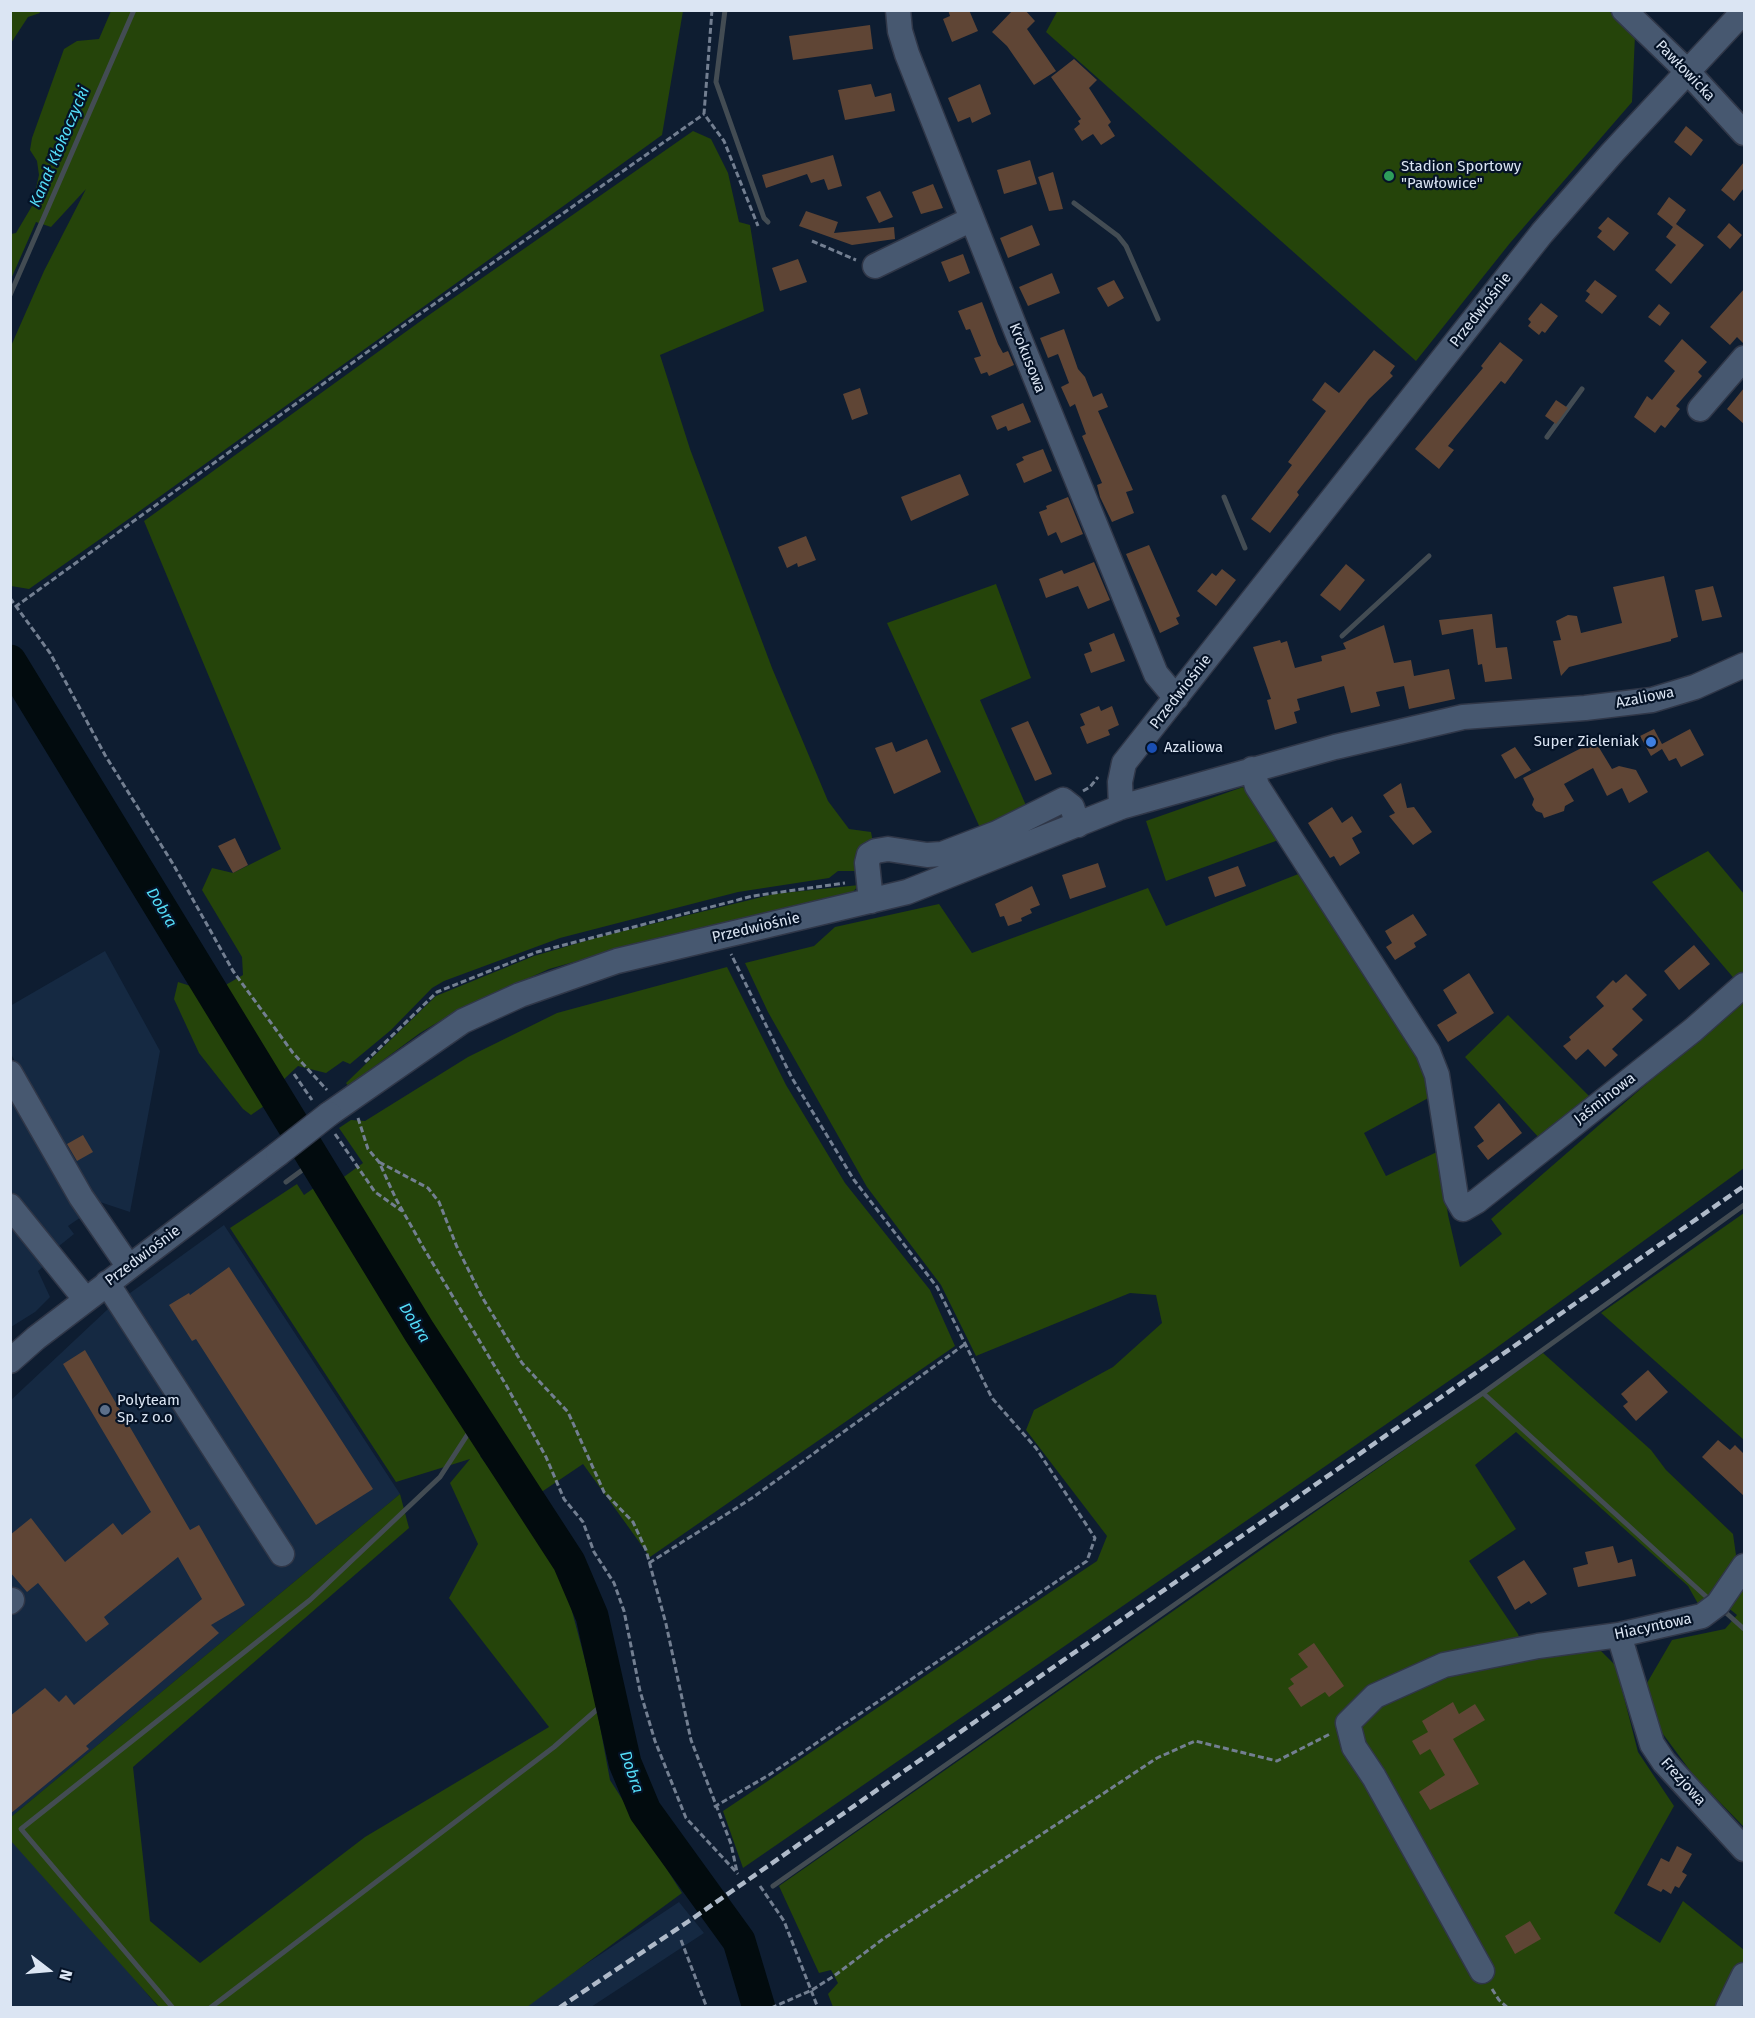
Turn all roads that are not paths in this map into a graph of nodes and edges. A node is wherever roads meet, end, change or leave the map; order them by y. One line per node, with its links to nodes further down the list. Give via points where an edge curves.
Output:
1 (898, 10): 6 (street, Krokusowa, via 907,54)
2 (1624, 10): 4 (street, Pawłowicka)
3 (1744, 11): 4 (street, Przedwiośnie)
4 (1688, 72): 5 (street, Pawłowicka); 11 (street, Przedwiośnie, via 1542,232)
5 (1744, 133)
6 (972, 219): 7 (street); 11 (street, Krokusowa, via 1156,674)
7 (875, 266)
8 (1744, 358): 9 (street)
9 (1700, 409)
10 (1744, 665): 12 (street, Azaliowa, via 1695,687 1652,700 1464,717)
11 (1176, 698): 13 (street, Przedwiośnie, via 1124,763)
12 (1252, 769): 13 (street, Azaliowa); 16 (street, Jaśminowa, via 1257,786 1428,1052 1437,1075 1456,1197 1463,1209 1478,1201)
13 (1121, 807): 14 (street, Przedwiośnie)
14 (1078, 825): 15 (street, Przedwiośnie, via 929,886); 15 (street, via 1072,807 1063,800 997,834 942,854 876,851 869,855 867,863)
15 (871, 901): 20 (street, Przedwiośnie, bridge, via 617,962 520,995 462,1021)
16 (1744, 985)
17 (10, 1073): 20 (street, via 31,1099 103,1214)
18 (10, 1206): 19 (street)
19 (18, 1230): 22 (street)
20 (129, 1267): 21 (street, Przedwiośnie)
21 (107, 1283): 22 (street, Przedwiośnie); 24 (street)
22 (86, 1300): 23 (street, Przedwiośnie)
23 (10, 1361)
24 (282, 1554)
25 (1744, 1566): 26 (street, Hiacyntowa, via 1718,1604 1702,1616)
26 (1619, 1635): 27 (street, Frezjowa, via 1652,1744); 28 (street, Hiacyntowa, via 1444,1665 1375,1696 1348,1723 1354,1747)
27 (1744, 1849)
28 (1482, 1971)
29 (1744, 1975): 30 (street)
30 (1728, 2007)

